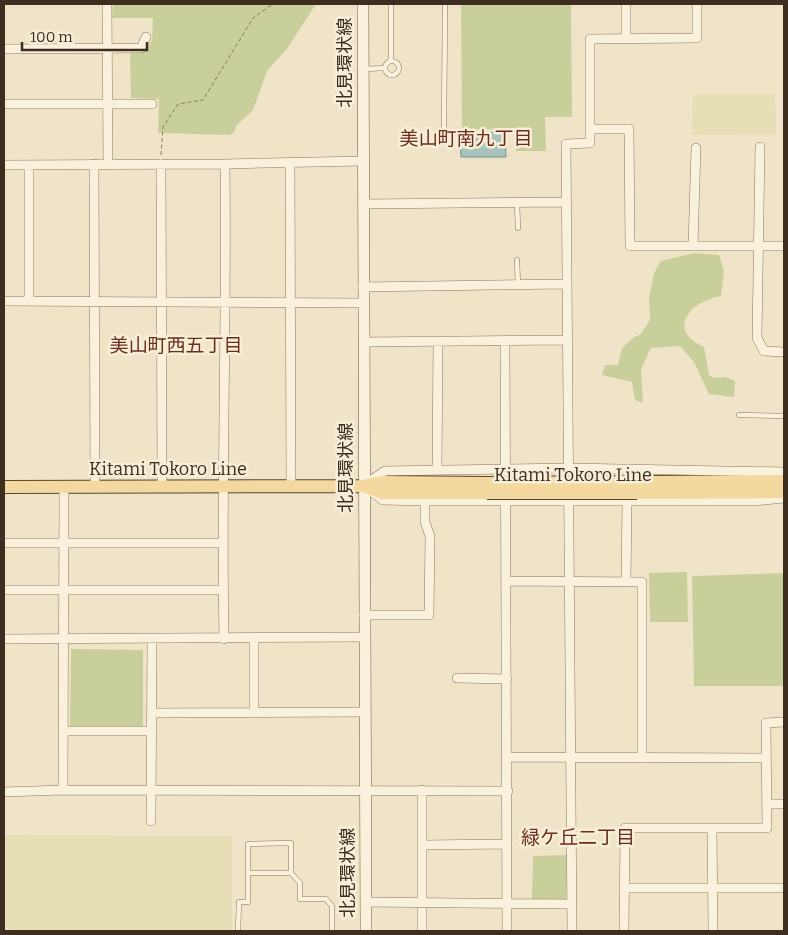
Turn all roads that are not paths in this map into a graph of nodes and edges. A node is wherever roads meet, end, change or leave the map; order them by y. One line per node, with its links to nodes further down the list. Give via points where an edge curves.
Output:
1 (107, 4): 10 (street)
2 (363, 4): 13 (main road, 北見環状線)
3 (390, 4): 11 (lane)
4 (445, 4): 18 (lane)
5 (626, 4): 8 (street)
6 (697, 4): 8 (street, via 697,38)
7 (146, 37): 10 (street, via 141,48)
8 (626, 38): 17 (street, via 590,39)
9 (4, 49): 10 (street)
10 (107, 49): 15 (street)
11 (391, 61): 12 (lane); 12 (lane, via 398,66 396,74 387,73)
12 (385, 68): 13 (lane)
13 (363, 69): 21 (main road, 北見環状線)
14 (4, 104): 15 (street)
15 (107, 104): 16 (street); 22 (street)
16 (152, 104)
17 (590, 129): 30 (street, via 590,143 566,144); 33 (street, via 630,129 630,246)
18 (444, 132)
19 (760, 147): 34 (street)
20 (696, 148): 33 (street)
21 (363, 161): 27 (street); 31 (main road, 北見環状線)
22 (108, 163): 24 (street); 25 (street)
23 (29, 164): 24 (street); 28 (street); 41 (street)
24 (94, 164): 43 (street)
25 (161, 164): 26 (street); 44 (street)
26 (225, 164): 27 (street); 42 (street)
27 (290, 164): 45 (street)
28 (4, 165)
29 (517, 202): 30 (street); 31 (street); 32 (lane)
30 (567, 202): 37 (street)
31 (364, 204): 39 (main road, 北見環状線)
32 (518, 228)
33 (693, 246): 34 (street)
34 (759, 246): 35 (street); 51 (street, via 758,338 764,350)
35 (784, 246)
36 (517, 260): 38 (lane)
37 (566, 284): 38 (street); 47 (street)
38 (518, 285): 39 (street)
39 (363, 287): 46 (main road, 北見環状線)
40 (4, 301): 41 (street)
41 (29, 301): 43 (street)
42 (227, 301): 44 (street); 45 (street); 64 (street)
43 (96, 302): 44 (street); 62 (street)
44 (162, 302): 63 (street)
45 (290, 302): 46 (street); 65 (street)
46 (364, 302): 50 (main road, 北見環状線)
47 (567, 340): 49 (street); 54 (street)
48 (438, 341): 49 (street); 50 (street); 56 (street)
49 (505, 341): 55 (street)
50 (364, 342): 59 (main road, 北見環状線)
51 (784, 352)
52 (739, 415): 53 (lane)
53 (784, 416)
54 (569, 468): 55 (street); 57 (street); 69 (street)
55 (506, 469): 56 (street); 71 (street)
56 (437, 470): 59 (street, via 385,471)
57 (784, 472)
58 (784, 481): 66 (main road, Kitami Tokoro Line)
59 (363, 486): 65 (main road, Kitami Tokoro Line); 66 (main road, Kitami Tokoro Line, bridge, via 383,482); 70 (street, via 383,500); 81 (main road, 北見環状線)
60 (4, 487): 61 (main road, Kitami Tokoro Line)
61 (64, 487): 62 (main road, Kitami Tokoro Line); 74 (street)
62 (95, 487): 63 (main road, Kitami Tokoro Line)
63 (162, 487): 64 (main road, Kitami Tokoro Line)
64 (224, 487): 65 (main road, Kitami Tokoro Line); 72 (street)
65 (291, 487)
66 (634, 492): 67 (main road, Kitami Tokoro Line); 68 (street, via 752,501); 69 (street); 77 (street)
67 (784, 492)
68 (784, 498)
69 (570, 501): 71 (street); 76 (street)
70 (425, 502): 71 (street); 81 (street, via 425,522 430,536 429,615)
71 (506, 502): 75 (street)
72 (223, 542): 74 (street); 80 (street)
73 (4, 543): 74 (street)
74 (63, 543): 79 (street)
75 (507, 581): 76 (street); 89 (street)
76 (571, 582): 77 (street); 97 (street)
77 (626, 582): 98 (street, via 642,582)
78 (4, 590): 79 (street)
79 (63, 590): 80 (street); 84 (street)
80 (223, 590): 85 (street)
81 (364, 616): 82 (main road, 北見環状線)
82 (364, 637): 83 (street); 91 (main road, 北見環状線)
83 (254, 638): 85 (street); 90 (street)
84 (64, 639): 86 (street); 87 (street); 95 (street)
85 (224, 639): 87 (street)
86 (4, 640)
87 (152, 640): 92 (street)
88 (457, 678): 89 (street)
89 (507, 679): 96 (street)
90 (254, 712): 91 (street); 92 (street)
91 (364, 712): 100 (main road, 北見環状線)
92 (152, 714): 94 (street)
93 (784, 722): 99 (street, via 766,723)
94 (152, 731): 95 (street); 102 (street)
95 (64, 732): 101 (street)
96 (508, 757): 97 (street); 104 (street)
97 (572, 757): 98 (street); 120 (street)
98 (642, 758): 99 (street)
99 (766, 758): 106 (street)
100 (365, 789): 102 (street); 103 (street); 117 (main road, 北見環状線)
101 (63, 790): 102 (street); 105 (street)
102 (151, 790): 108 (street)
103 (422, 790): 104 (street); 111 (street)
104 (508, 791): 110 (street)
105 (4, 792)
106 (767, 804): 107 (street); 109 (street, via 767,828)
107 (784, 804)
108 (151, 821)
109 (712, 828): 114 (street); 115 (street, via 625,828)
110 (507, 844): 111 (street); 119 (street)
111 (422, 845): 118 (street)
112 (248, 873): 113 (lane); 113 (lane, via 248,844 291,843); 121 (lane, via 248,902 238,902)
113 (291, 873): 122 (lane, via 300,883 300,899 326,899 332,906)
114 (712, 887): 115 (street); 116 (street); 128 (street)
115 (624, 888): 127 (street)
116 (784, 888)
117 (366, 902): 118 (street); 123 (main road, 北見環状線)
118 (422, 903): 119 (street); 124 (street)
119 (507, 904): 120 (street); 125 (street)
120 (572, 904): 126 (street)
121 (238, 931)
122 (332, 931)
123 (366, 931)
124 (422, 931)
125 (507, 931)
126 (572, 931)
127 (624, 931)
128 (712, 931)

